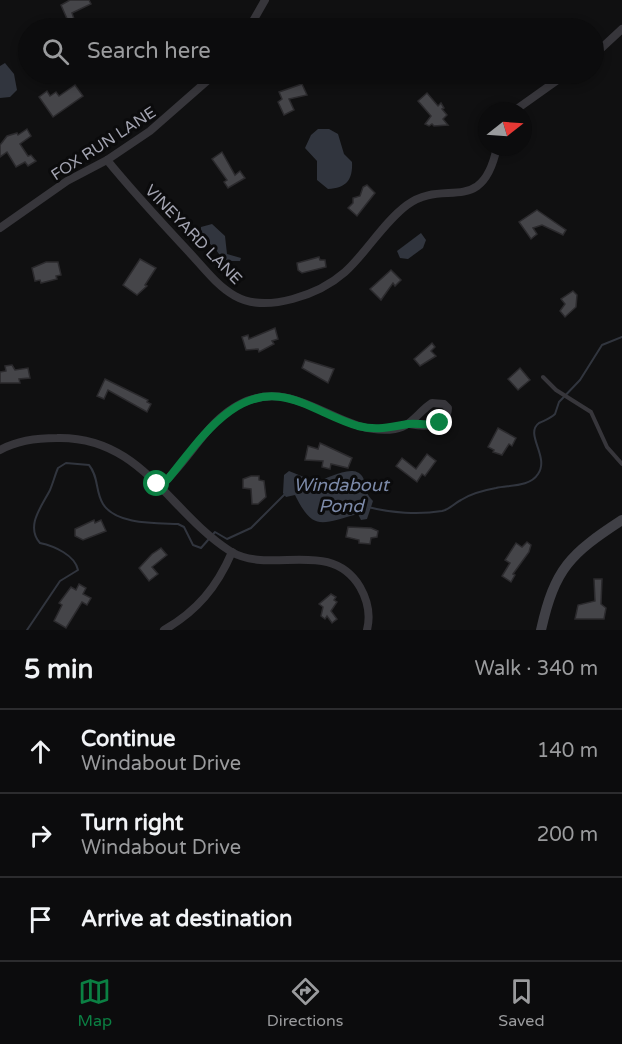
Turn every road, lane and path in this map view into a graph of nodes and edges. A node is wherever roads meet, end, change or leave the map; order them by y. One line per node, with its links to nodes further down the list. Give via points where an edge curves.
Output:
1 (265, 0): 2 (street)
2 (255, 18)
3 (622, 30): 4 (street)
4 (604, 46)
5 (204, 84): 9 (street, FOX RUN LANE, via 150,131)
6 (552, 84): 7 (street)
7 (527, 102)
8 (495, 156): 9 (street, VINEYARD LANE, via 491,170 479,186 406,205 346,271 313,294 256,302 236,296 209,273)
9 (107, 160): 10 (street, FOX RUN LANE, via 67,181)
10 (0, 228)
11 (543, 377): 14 (lane, via 591,412 606,447)
12 (410, 424): 12 (street, via 440,423 448,408 432,403); 15 (street, via 375,429 291,398 252,400 215,423)
13 (0, 450): 15 (street, via 30,439 86,439 128,458)
14 (622, 464)
15 (160, 486): 17 (street)
16 (622, 520): 20 (street, via 572,557 556,578)
17 (232, 552): 18 (street, via 216,585 201,603); 19 (street, via 266,559 314,559 337,566 356,580 363,593 369,607)
18 (164, 630)
19 (367, 630)
20 (541, 630)

